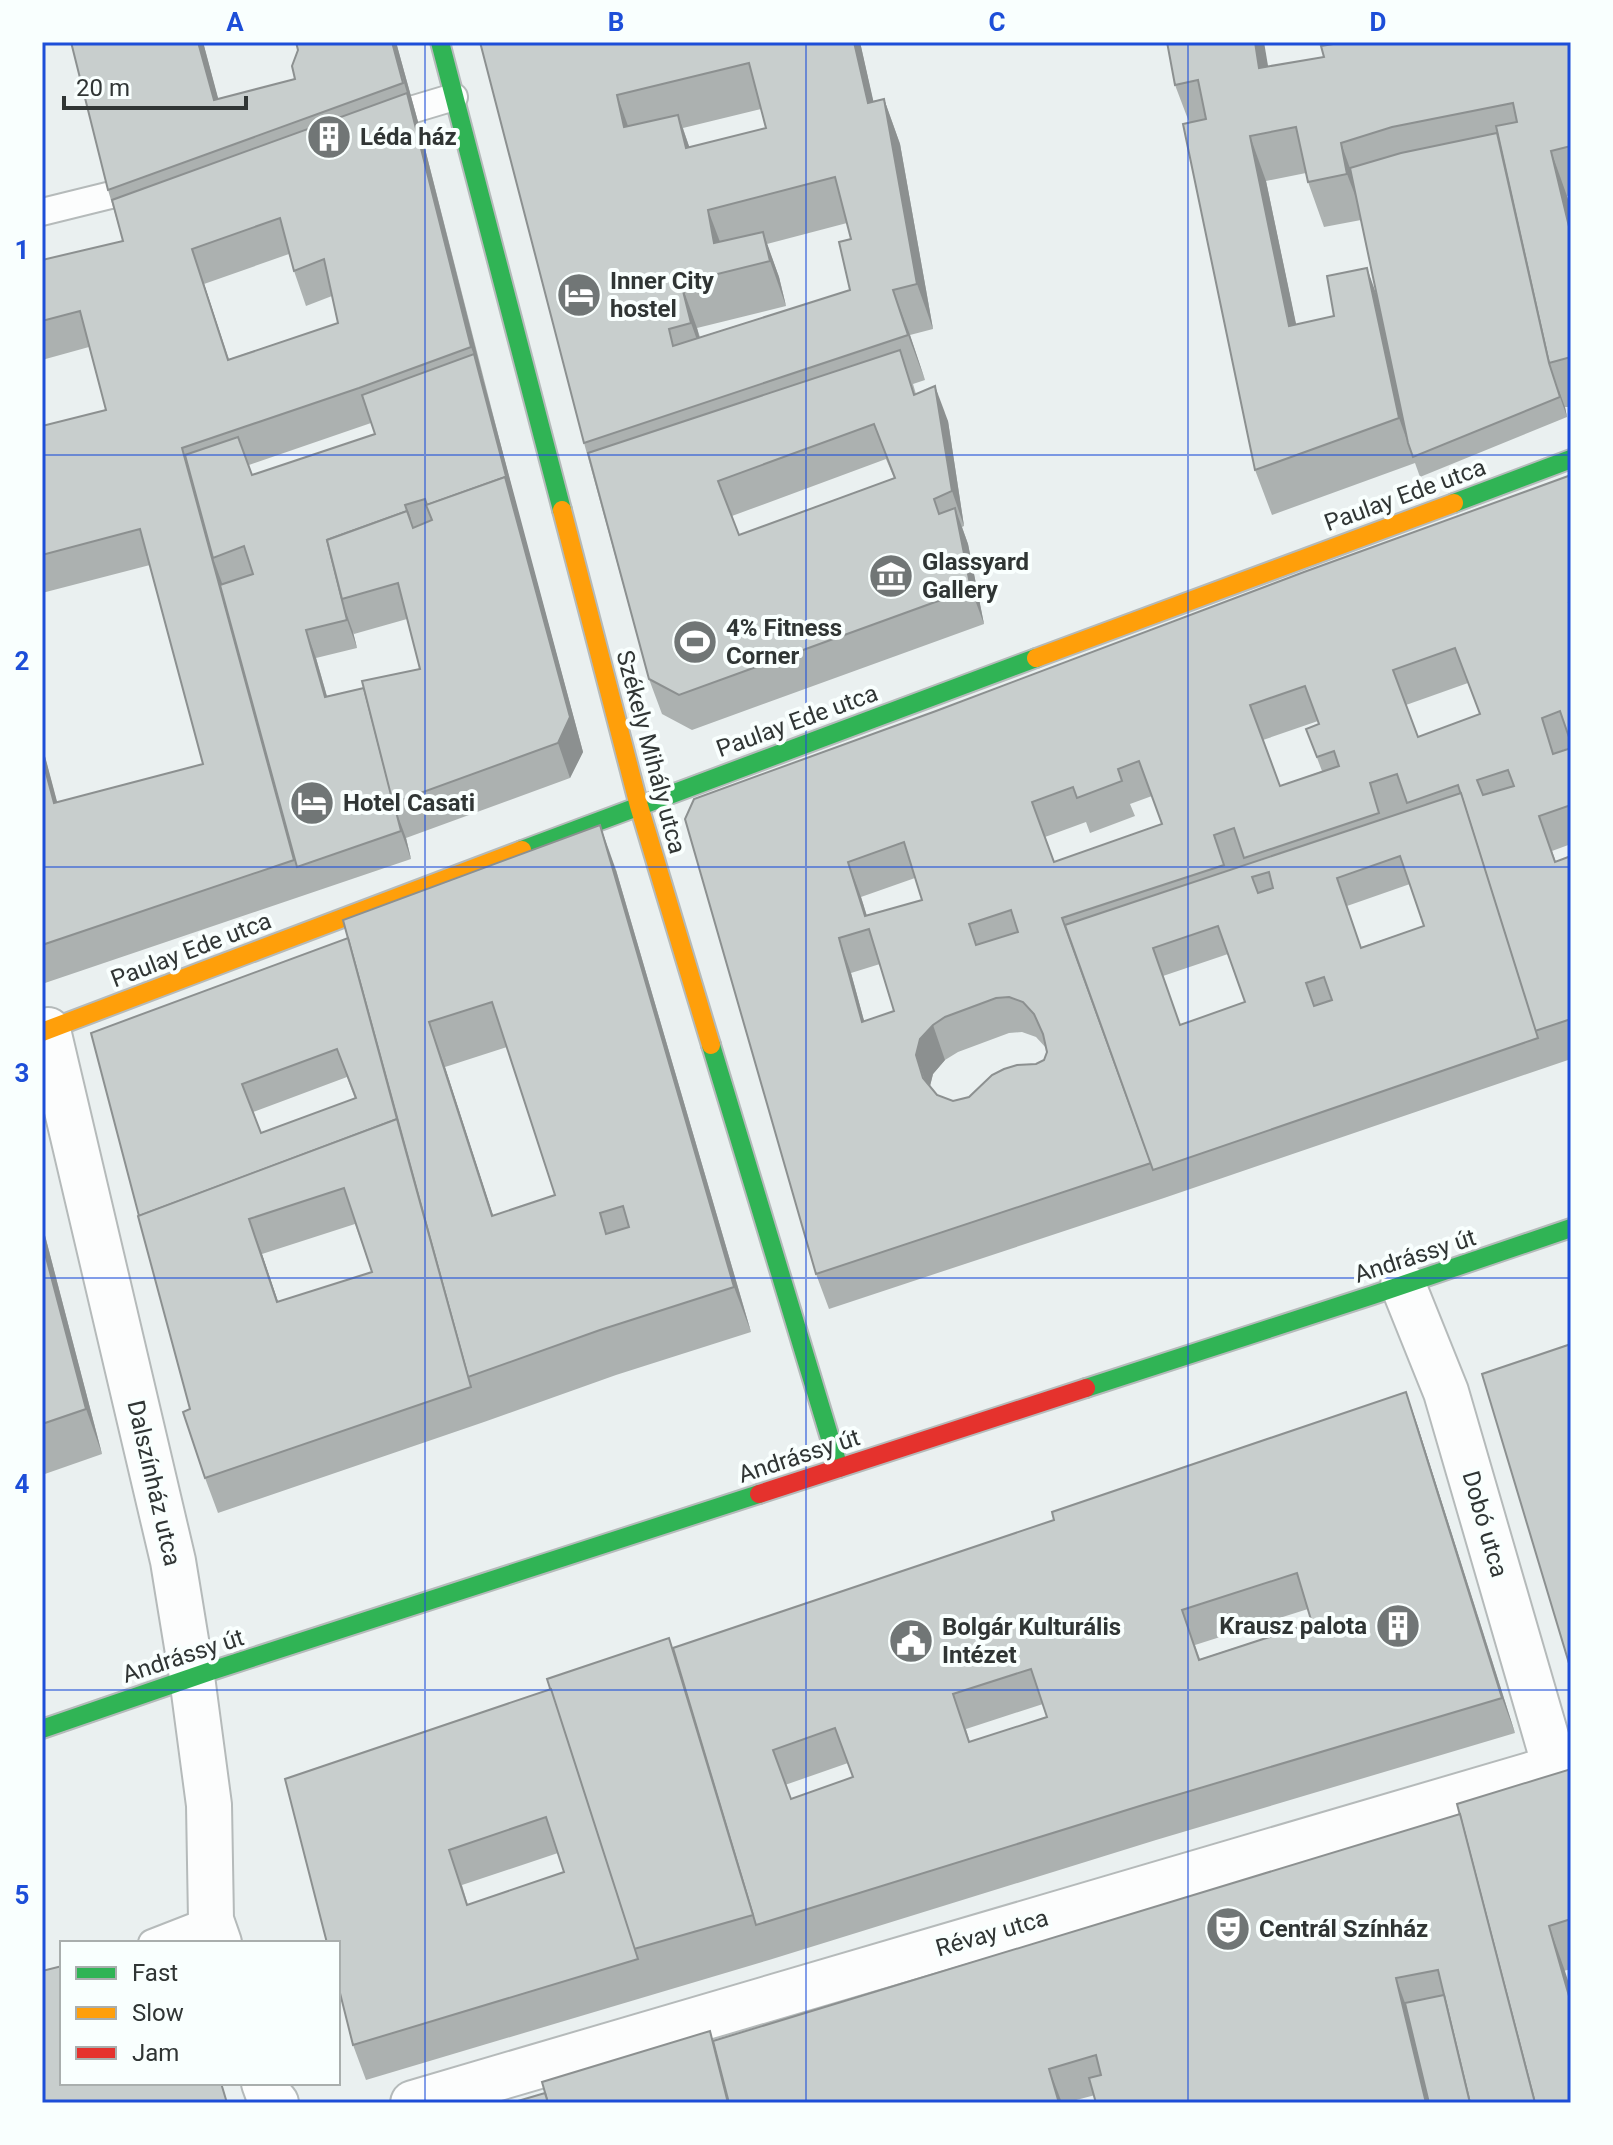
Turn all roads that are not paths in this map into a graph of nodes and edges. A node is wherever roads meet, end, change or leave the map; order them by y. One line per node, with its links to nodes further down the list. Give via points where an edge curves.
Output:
1 (440, 42): 2 (street, Székely Mihály utca)
2 (454, 97): 3 (lane); 7 (street, Székely Mihály utca)
3 (414, 109)
4 (115, 194): 5 (lane)
5 (42, 212)
6 (1571, 459): 7 (street, Paulay Ede utca)
7 (639, 806): 8 (street, Paulay Ede utca); 11 (street, Székely Mihály utca)
8 (45, 1031): 12 (street, Dalszínház utca, via 173,1561)
9 (1571, 1228): 10 (street, Andrássy út)
10 (1403, 1285): 11 (street, Andrássy út); 14 (street, Dobó utca, via 1446,1392)
11 (839, 1468): 12 (street, Andrássy út)
12 (192, 1677): 13 (street, Andrássy út); 15 (street, Dalszínház utca, via 209,1805)
13 (42, 1729)
14 (1563, 1765): 19 (street, Révay utca)
15 (215, 1931): 16 (lane)
16 (162, 1941)
17 (265, 2085): 18 (street)
18 (276, 2103)
19 (413, 2103)

